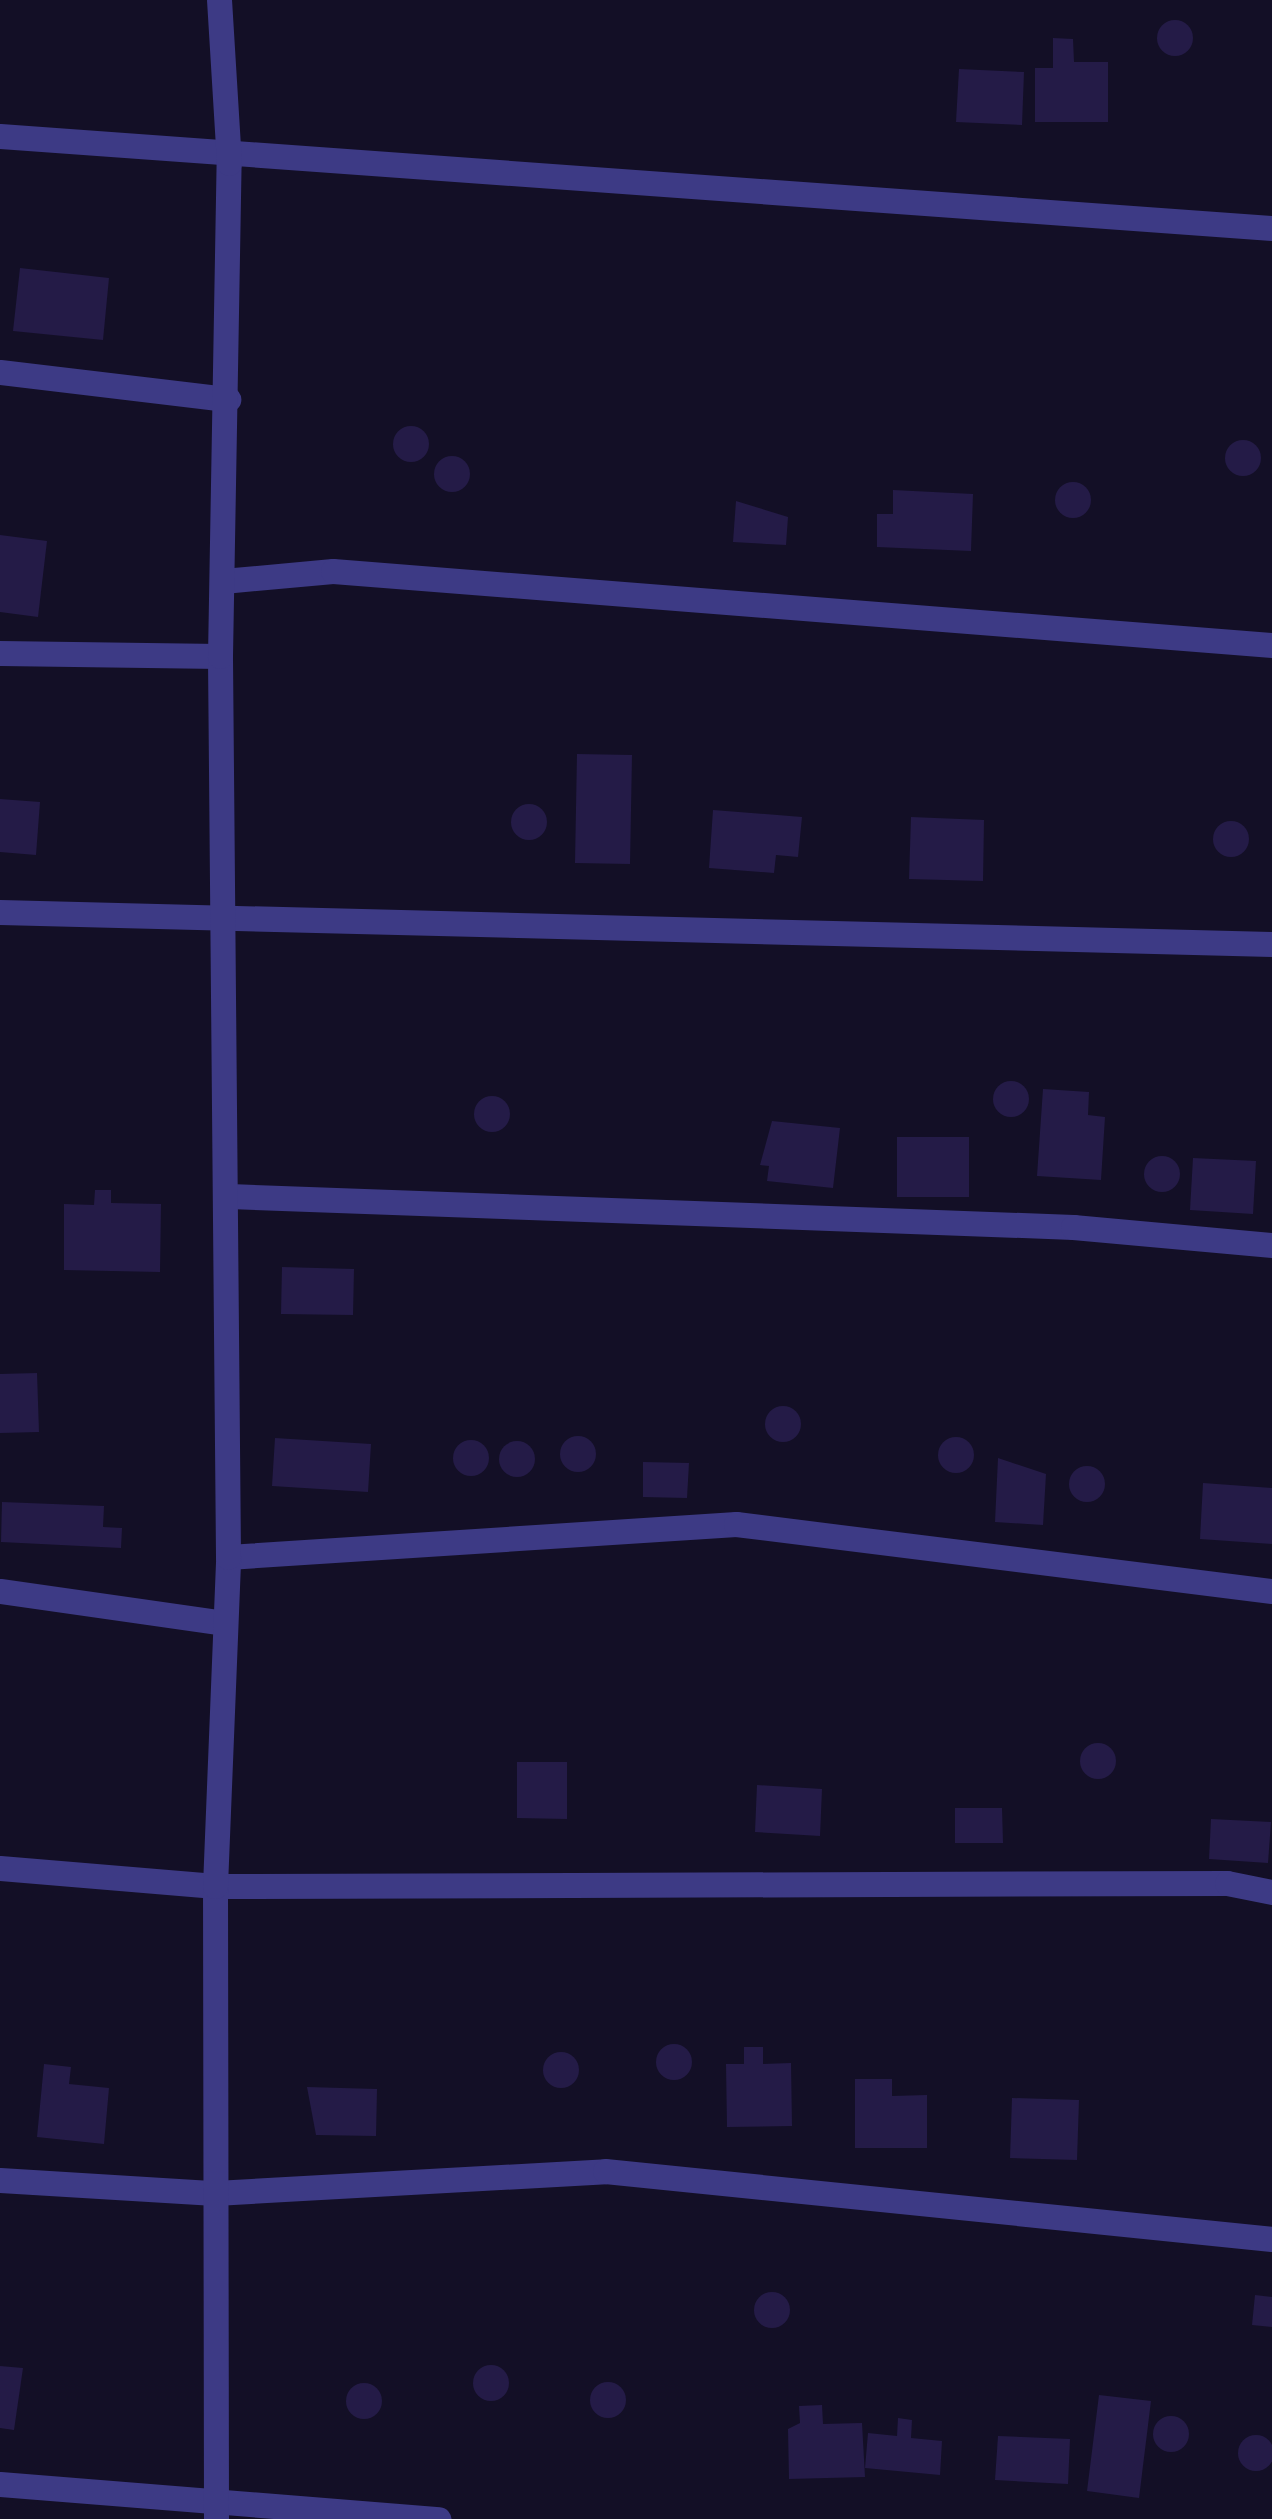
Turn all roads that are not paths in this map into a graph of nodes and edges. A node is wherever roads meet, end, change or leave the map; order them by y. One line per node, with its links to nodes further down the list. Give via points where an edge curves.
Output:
1 (219, 0): 3 (street)
2 (0, 136): 3 (street)
3 (228, 146): 4 (street); 6 (street)
4 (1272, 228)
5 (0, 372): 6 (street)
6 (228, 399): 7 (street)
7 (223, 580): 8 (street, via 333,570); 10 (street)
8 (1272, 645)
9 (0, 653): 10 (street)
10 (220, 656): 12 (street)
11 (0, 912): 12 (street)
12 (229, 921): 13 (street); 14 (street)
13 (1272, 944)
14 (229, 1196): 15 (street, via 1073,1227); 16 (street)
15 (1272, 1245)
16 (228, 1558): 18 (street, via 736,1524); 19 (street)
17 (0, 1591): 19 (street)
18 (1272, 1591)
19 (224, 1623): 21 (street)
20 (0, 1868): 21 (street)
21 (215, 1886): 22 (street, via 1227,1883); 24 (street)
22 (1272, 1892)
23 (0, 2180): 24 (street)
24 (215, 2194): 25 (street, via 605,2170); 27 (street)
25 (1272, 2239)
26 (0, 2484): 27 (street)
27 (216, 2510): 28 (street)
28 (439, 2519)

